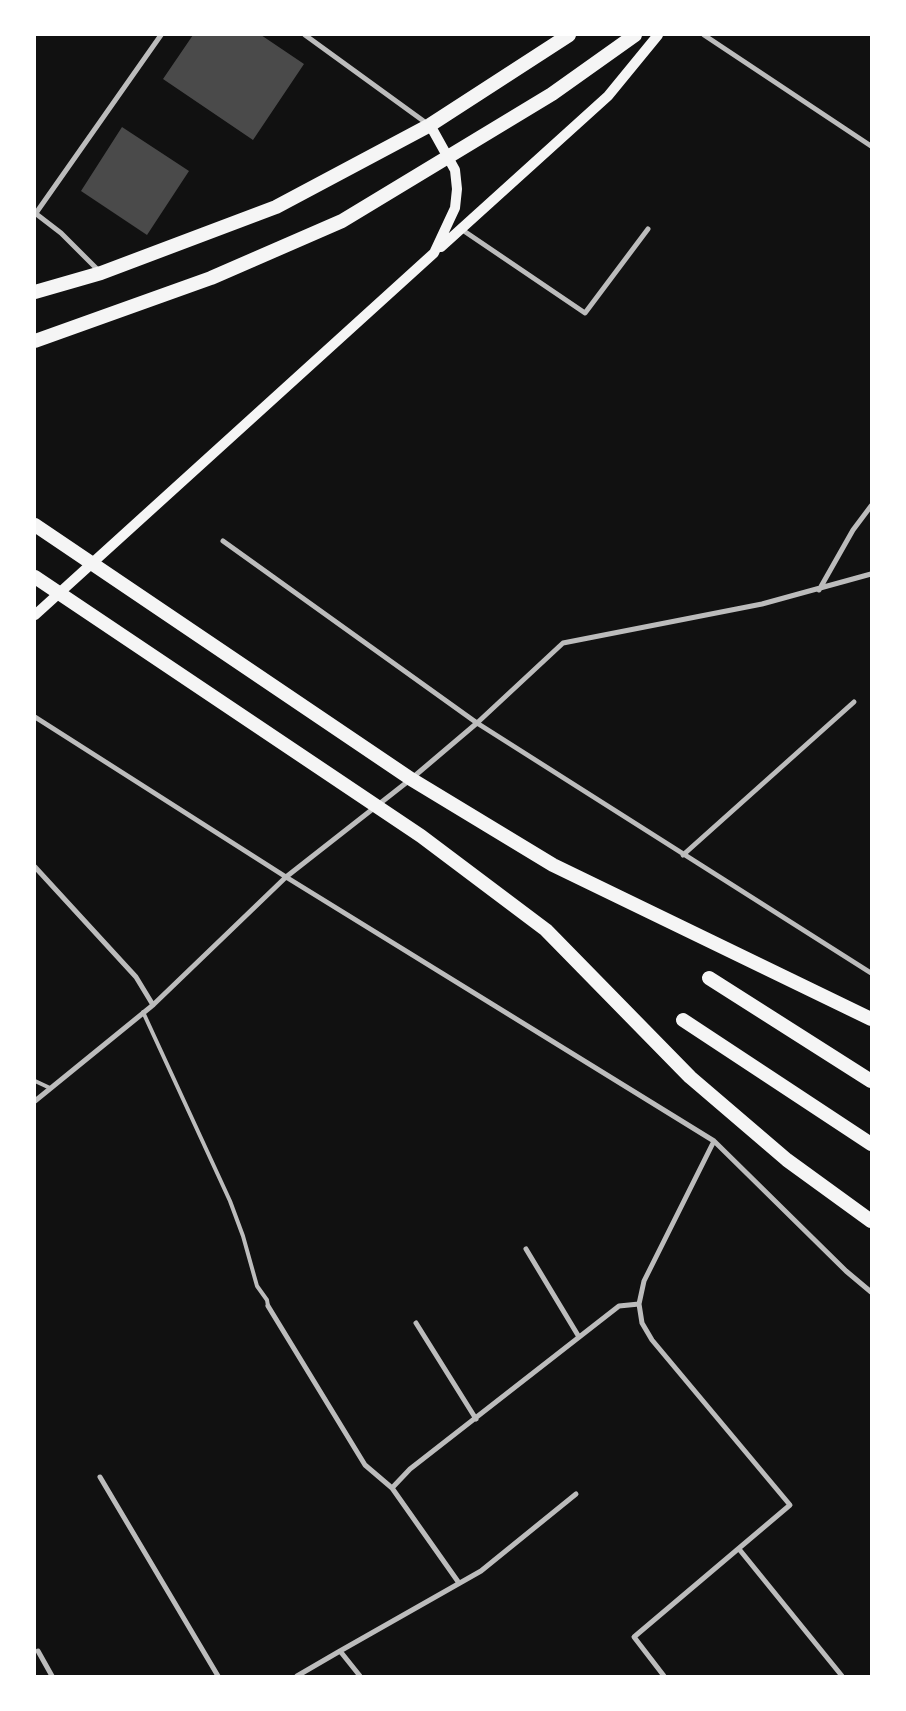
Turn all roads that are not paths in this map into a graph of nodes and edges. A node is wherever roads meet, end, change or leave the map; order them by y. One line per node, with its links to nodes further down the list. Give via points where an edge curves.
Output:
1 (161, 35): 10 (street)
2 (305, 35): 7 (street)
3 (569, 35): 7 (highway)
4 (635, 35): 9 (highway, via 552,94)
5 (658, 35): 11 (main road, via 608,96)
6 (704, 35): 8 (street)
7 (430, 125): 9 (main road); 14 (highway, via 276,208)
8 (871, 146)
9 (447, 158): 13 (main road, via 455,170 455,208); 16 (highway, via 342,221 211,278)
10 (35, 213): 14 (street, via 61,233)
11 (461, 229): 12 (street, via 585,313); 13 (main road)
12 (648, 229)
13 (434, 253): 20 (main road)
14 (101, 273): 15 (highway)
15 (35, 292)
16 (35, 341)
17 (871, 506): 23 (street, via 853,530)
18 (35, 526): 20 (highway)
19 (223, 541): 28 (street)
20 (93, 563): 24 (main road); 29 (highway)
21 (871, 574): 23 (street)
22 (35, 576): 24 (highway)
23 (819, 590): 28 (street, via 563,643)
24 (59, 593): 25 (main road); 30 (highway)
25 (35, 615)
26 (854, 702): 31 (street)
27 (35, 717): 33 (street)
28 (477, 723): 29 (street); 31 (street)
29 (411, 779): 30 (street); 38 (highway, via 553,865)
30 (376, 806): 33 (street); 46 (highway, via 546,930 690,1077 787,1160)
31 (683, 854): 34 (street)
32 (35, 867): 36 (street, via 136,977)
33 (286, 878): 36 (street); 44 (street)
34 (871, 973)
35 (709, 978): 41 (highway)
36 (152, 1004): 37 (street)
37 (143, 1012): 42 (street); 50 (lane, via 230,1200 244,1236 257,1286)
38 (871, 1018)
39 (683, 1020): 45 (highway)
40 (35, 1081): 42 (lane)
41 (871, 1081)
42 (50, 1088): 43 (street)
43 (35, 1101)
44 (714, 1141): 48 (street); 49 (street, via 644,1280)
45 (871, 1144)
46 (871, 1221)
47 (526, 1248): 52 (street)
48 (871, 1292)
49 (639, 1304): 52 (street, via 619,1306); 57 (street, via 642,1323 652,1340 790,1505)
50 (268, 1306): 55 (street, via 365,1465)
51 (416, 1323): 53 (street)
52 (579, 1338): 53 (street)
53 (476, 1420): 55 (street, via 410,1469)
54 (100, 1477): 62 (street)
55 (392, 1488): 58 (street)
56 (576, 1494): 58 (street, via 481,1571)
57 (739, 1549): 65 (street, via 634,1638); 66 (street)
58 (459, 1583): 60 (street)
59 (38, 1651): 61 (street)
60 (340, 1651): 63 (street); 64 (street)
61 (52, 1676)
62 (218, 1676)
63 (297, 1676)
64 (360, 1676)
65 (664, 1676)
66 (842, 1676)

